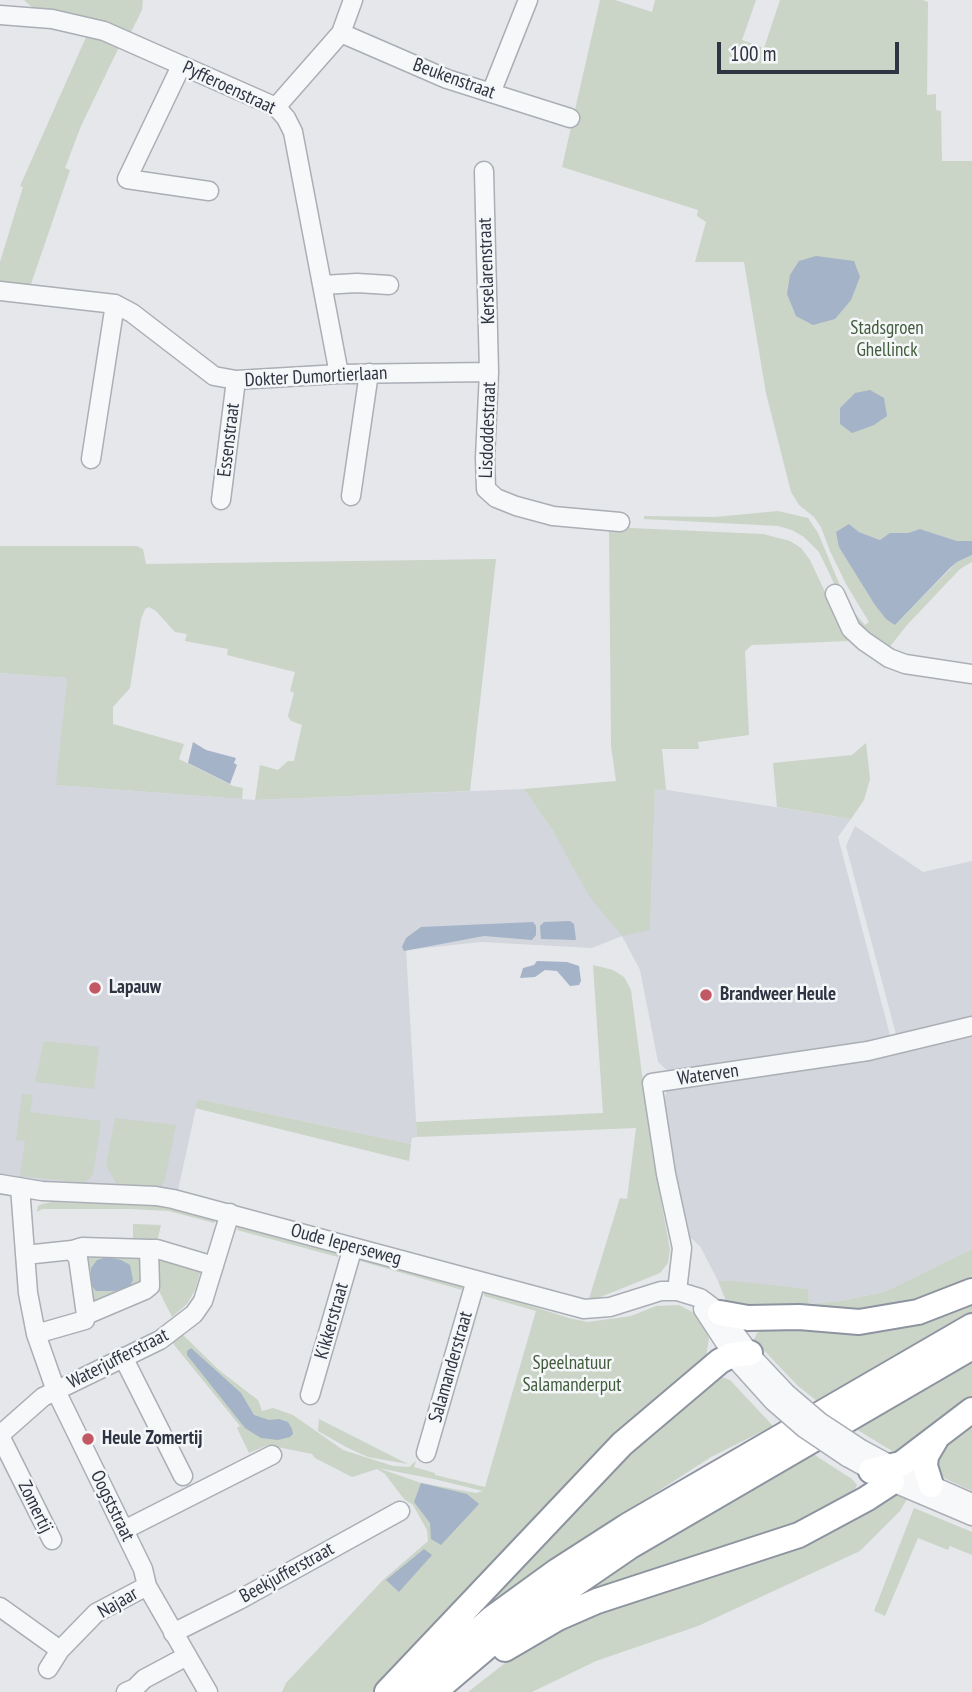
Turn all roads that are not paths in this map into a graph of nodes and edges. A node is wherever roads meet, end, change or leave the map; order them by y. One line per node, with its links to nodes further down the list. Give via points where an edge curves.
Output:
1 (353, 0): 4 (street)
2 (528, 0): 6 (street)
3 (0, 15): 5 (street, Pyfferoenstraat, via 78,23)
4 (341, 33): 6 (street, Beukenstraat); 7 (street)
5 (181, 66): 7 (street, Pyfferoenstraat); 11 (street)
6 (491, 93): 8 (street, Beukenstraat)
7 (276, 107): 13 (street, Pyfferoenstraat, via 293,132)
8 (570, 118)
9 (484, 171): 17 (street, Kerselarenstraat)
10 (109, 176): 11 (street)
11 (127, 179): 12 (street)
12 (209, 191)
13 (322, 285): 14 (street); 19 (street, Pyfferoenstraat)
14 (389, 285)
15 (0, 291): 16 (street, Dokter Dumortierlaan)
16 (115, 304): 20 (street, Dokter Dumortierlaan, via 214,376); 21 (street)
17 (489, 372): 18 (street, Dokter Dumortierlaan); 24 (street, Lisdoddestraat, via 486,489 496,498 553,516)
18 (369, 373): 19 (street, Dokter Dumortierlaan); 22 (street)
19 (339, 374): 20 (street, Dokter Dumortierlaan)
20 (236, 380): 23 (street, Essenstraat)
21 (91, 459)
22 (351, 496)
23 (221, 500)
24 (620, 522)
25 (835, 594): 26 (street, via 852,629 889,659)
26 (972, 674)
27 (972, 1026): 38 (street, Waterven, via 868,1051 652,1083 682,1248)
28 (0, 1184): 29 (street, Oude Ieperseweg)
29 (20, 1188): 30 (street, Oude Ieperseweg, via 156,1196); 34 (street, Oogststraat)
30 (230, 1213): 31 (street, Oude Ieperseweg); 35 (street, Waterjufferstraat)
31 (353, 1247): 36 (street, Oude Ieperseweg); 48 (street, Kikkerstraat)
32 (149, 1249): 33 (street); 35 (street); 40 (street, via 150,1286)
33 (72, 1250): 34 (street); 40 (street, via 78,1258)
34 (25, 1255): 43 (street, Oogststraat)
35 (214, 1266): 46 (street, Waterjufferstraat, via 194,1314 160,1340)
36 (477, 1280): 38 (street, Oude Ieperseweg, via 584,1309 610,1307 661,1291); 52 (street, Salamanderstraat)
37 (972, 1291): 41 (highway, via 887,1319)
38 (682, 1293): 39 (street, via 700,1298); 45 (street, via 701,1305)
39 (720, 1313): 41 (highway); 45 (street)
40 (86, 1315): 43 (street, via 85,1320)
41 (771, 1318): 45 (highway, via 755,1328)
42 (972, 1326): 71 (highway, via 628,1525 491,1619)
43 (36, 1334): 47 (street, Oogststraat)
44 (972, 1347): 72 (highway, via 629,1547 502,1634)
45 (741, 1354): 54 (street, bridge, via 804,1428); 70 (highway, via 720,1361 622,1444)
46 (123, 1357): 47 (street, Waterjufferstraat); 55 (street)
47 (56, 1391): 50 (street, Zomertij); 60 (street, Oogststraat)
48 (310, 1395)
49 (972, 1410): 51 (highway)
50 (0, 1436): 61 (street, Zomertij)
51 (936, 1439): 54 (highway); 56 (highway, via 926,1456)
52 (426, 1453)
53 (272, 1455): 60 (street)
54 (873, 1464): 56 (street); 73 (highway, via 849,1508 799,1535 558,1618)
55 (183, 1476)
56 (927, 1488): 57 (street); 59 (street)
57 (972, 1503)
58 (400, 1511): 64 (street, Beekjufferstraat)
59 (972, 1516)
60 (124, 1530): 62 (street, Oogststraat)
61 (52, 1540)
62 (147, 1586): 64 (street, Oogststraat); 65 (street, Najaar, via 96,1613)
63 (0, 1607): 65 (street)
64 (173, 1633): 66 (street, Oogststraat)
65 (60, 1650): 67 (street, Najaar)
66 (187, 1656): 68 (street); 69 (street, Oogststraat)
67 (48, 1669)
68 (126, 1692)
69 (208, 1692)
70 (387, 1692)
71 (407, 1692)
72 (434, 1692)
73 (440, 1692)

